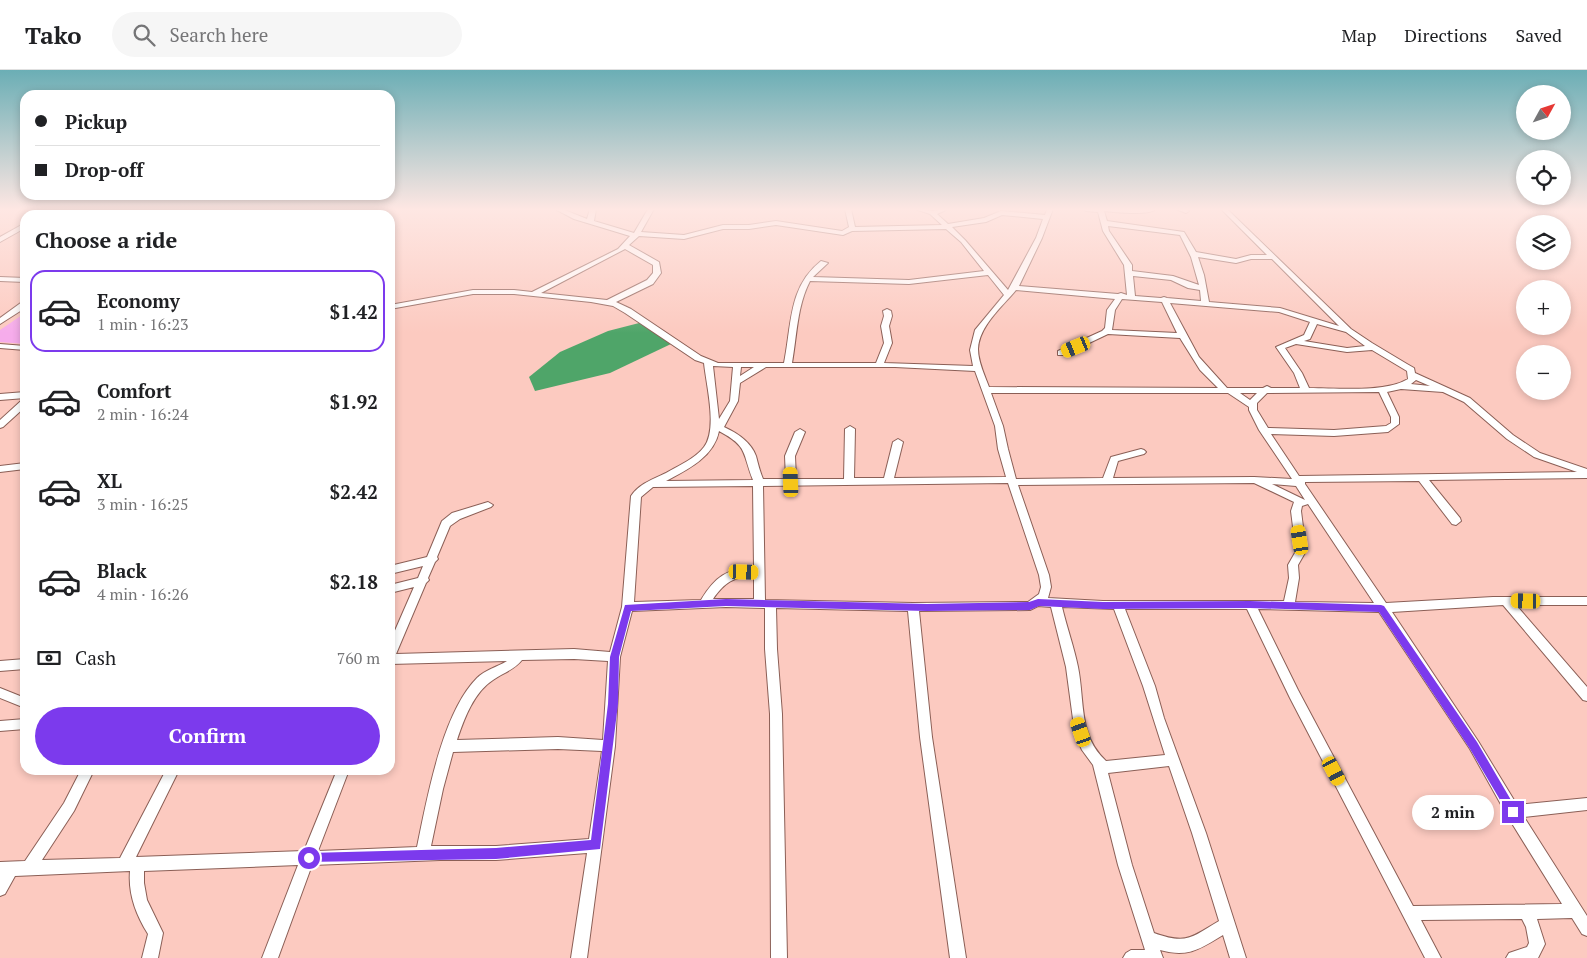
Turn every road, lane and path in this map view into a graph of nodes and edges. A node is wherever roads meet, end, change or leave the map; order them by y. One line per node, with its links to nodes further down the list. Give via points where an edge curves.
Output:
1 (616, 250): 18 (street)
2 (633, 250): 22 (street, via 656,264 657,273 650,282)
3 (971, 250): 11 (street)
4 (1033, 250): 17 (street)
5 (1119, 250): 12 (street)
6 (1191, 250): 8 (street)
7 (1266, 250): 9 (street)
8 (1193, 254): 9 (street, via 1236,261); 16 (street)
9 (1272, 257): 30 (street)
10 (824, 263): 14 (street)
11 (989, 273): 14 (street, via 909,282); 17 (street)
12 (1129, 273): 16 (street, via 1173,278); 20 (street)
13 (0, 279): 15 (street)
14 (808, 279): 39 (street, via 799,295)
15 (20, 280)
16 (1203, 288): 23 (street)
17 (1011, 292): 19 (street); 42 (street, via 979,330 974,350)
18 (532, 294): 22 (street); 24 (street, via 473,292)
19 (1121, 295): 20 (street); 29 (street, via 1111,310)
20 (1131, 296): 21 (street)
21 (1164, 299): 23 (street); 31 (street)
22 (608, 303): 37 (street, via 628,311)
23 (1205, 303): 27 (street, via 1280,310)
24 (395, 304)
25 (20, 308): 28 (street)
26 (887, 311): 41 (street, via 888,343)
27 (1315, 320): 30 (street); 32 (street, via 1307,337)
28 (0, 322)
29 (1106, 332): 31 (street); 36 (street)
30 (1351, 332): 34 (street)
31 (1181, 336): 49 (street, via 1201,368)
32 (1298, 342): 34 (street, via 1347,350); 50 (street, via 1285,343 1280,347)
33 (0, 346): 35 (street)
34 (1373, 347): 43 (street, via 1403,364)
35 (20, 348)
36 (1061, 353)
37 (708, 364): 40 (street); 57 (street)
38 (766, 364): 39 (street); 40 (street); 44 (street)
39 (788, 364): 41 (street)
40 (738, 365): 44 (street)
41 (879, 365): 42 (street)
42 (978, 369): 48 (street)
43 (1413, 375): 45 (street, via 1412,380); 51 (street)
44 (737, 381): 57 (street, via 734,401)
45 (1401, 386): 47 (street); 51 (street)
46 (1267, 389): 49 (street); 50 (street); 54 (street, via 1253,402)
47 (1382, 389): 50 (street); 59 (street, via 1395,416 1394,424 1388,429 1334,433)
48 (987, 390): 49 (street); 69 (street)
49 (1226, 390): 54 (street)
50 (1305, 390)
51 (1445, 390): 65 (street, via 1467,400 1510,437 1538,455)
52 (20, 395): 53 (street)
53 (0, 397)
54 (1253, 406): 59 (street)
55 (20, 407): 56 (street)
56 (0, 425)
57 (717, 427): 74 (street, via 744,445 750,453); 75 (street, via 708,448 677,471)
58 (850, 430): 71 (street)
59 (1265, 431): 76 (street)
60 (800, 432): 70 (street, via 790,456)
61 (898, 442): 72 (street)
62 (1141, 452): 73 (street, via 1114,459)
63 (20, 467): 64 (street)
64 (0, 469)
65 (1587, 472)
66 (1587, 476): 67 (street)
67 (1422, 478): 76 (street); 80 (street)
68 (1254, 480): 73 (street); 76 (street); 77 (street)
69 (1012, 481): 72 (street); 73 (street); 88 (street, via 1044,575 1044,596)
70 (791, 482): 71 (street); 74 (street)
71 (849, 482): 72 (street)
72 (888, 482)
73 (1107, 482)
74 (759, 483): 75 (street); 83 (street)
75 (650, 484): 95 (street, via 636,496)
76 (1301, 484): 77 (street); 79 (street)
77 (1298, 500): 79 (street); 94 (street, via 1296,511 1301,551 1293,566)
78 (488, 505): 81 (street, via 450,519)
79 (1318, 510): 97 (street)
80 (1456, 521)
81 (432, 559): 82 (street); 84 (street)
82 (395, 569)
83 (759, 572): 89 (street); 91 (street, via 726,576)
84 (424, 580): 85 (street); 98 (street)
85 (395, 588)
86 (1506, 601): 87 (street); 97 (street); 105 (street)
87 (1587, 601)
88 (1038, 602): 90 (street); 96 (street, via 1030,606)
89 (765, 603): 91 (street); 96 (street); 135 (street, via 776,734)
90 (1056, 603): 92 (street); 112 (street, via 1072,668 1077,721 1085,744)
91 (703, 605): 95 (street)
92 (1118, 605): 93 (street); 111 (street, via 1149,686)
93 (1250, 605): 94 (street); 127 (street)
94 (1289, 606): 97 (street)
95 (628, 607): 100 (street)
96 (913, 607): 131 (street, via 926,737)
97 (1381, 608): 117 (street, via 1474,746)
98 (395, 644)
99 (519, 656): 100 (street, via 574,654); 101 (street); 109 (street, via 510,665 487,675 477,687 464,706)
100 (614, 657): 110 (street)
101 (395, 659)
102 (20, 664): 103 (street)
103 (0, 666)
104 (0, 693): 106 (street)
105 (1587, 696)
106 (20, 701)
107 (20, 724): 108 (street)
108 (0, 726)
109 (449, 746): 110 (street, via 558,743); 119 (street)
110 (609, 746): 118 (street)
111 (1172, 760): 112 (street, via 1104,767); 128 (street)
112 (1099, 763): 130 (street, via 1124,865)
113 (85, 775): 122 (street, via 69,807)
114 (171, 775): 121 (street)
115 (341, 775): 120 (street)
116 (1587, 804): 117 (street)
117 (1513, 812): 126 (street)
118 (596, 845): 119 (street, via 496,853); 134 (street)
119 (423, 854): 120 (street)
120 (309, 858): 121 (street); 133 (street)
121 (131, 865): 122 (street); 132 (street, via 138,900 156,932)
122 (28, 868): 123 (street)
123 (6, 869): 124 (street)
124 (0, 889)
125 (1526, 911): 126 (street); 127 (street); 140 (street, via 1537,944 1532,953)
126 (1575, 911): 129 (street)
127 (1411, 913): 139 (street)
128 (1228, 924): 130 (street, via 1187,948 1169,946); 138 (street)
129 (1587, 929)
130 (1148, 938): 137 (street)
131 (960, 957)
132 (150, 958)
133 (270, 958)
134 (579, 958)
135 (779, 958)
136 (1131, 958): 137 (street)
137 (1155, 958)
138 (1238, 958)
139 (1433, 958)
140 (1514, 958)

